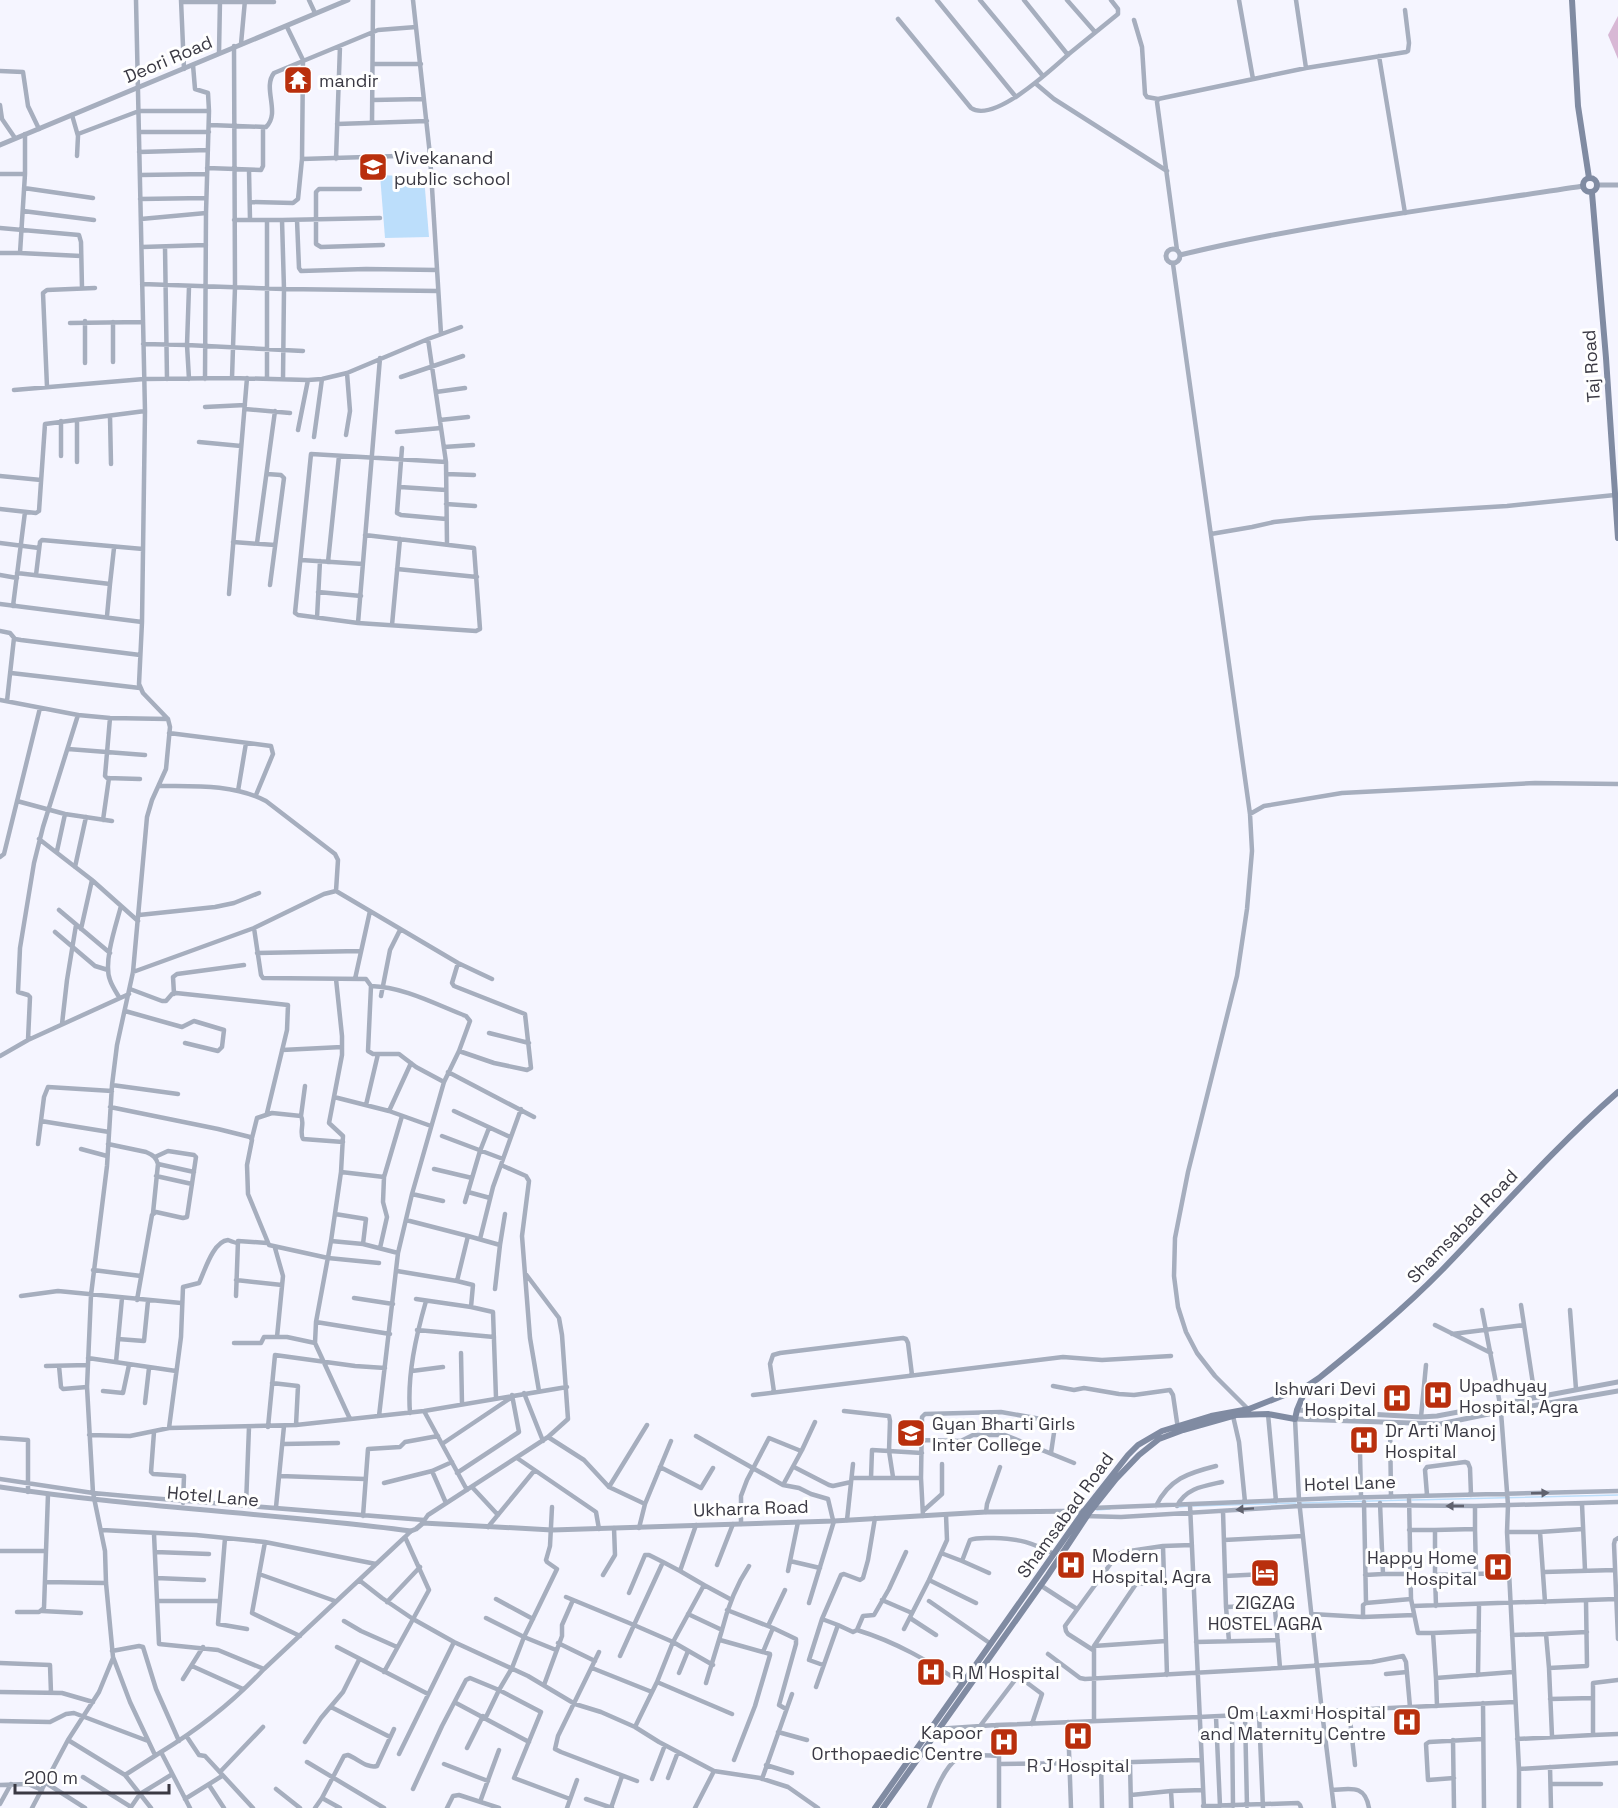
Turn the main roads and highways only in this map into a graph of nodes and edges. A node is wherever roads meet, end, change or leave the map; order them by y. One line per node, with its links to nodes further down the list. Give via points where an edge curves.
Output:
1 (1572, 0): 2 (main road, via 1578,106)
2 (1589, 178): 3 (main road, via 1597,185); 3 (main road, via 1583,186)
3 (1592, 193): 4 (main road, Taj Road)
4 (1616, 476): 5 (main road, Taj Road)
5 (1618, 538)
6 (1618, 1092): 7 (main road, Shamsabad Road, via 1491,1216 1441,1271)
7 (1308, 1386): 8 (main road, Shamsabad Road); 8 (main road, via 1295,1419)
8 (1249, 1411): 9 (main road, Shamsabad Road); 9 (main road, Shamsabad Road, via 1218,1414)
9 (1178, 1429): 10 (main road, Shamsabad Road, via 1144,1450); 10 (main road, Shamsabad Road, via 1150,1437 1128,1455)
10 (1084, 1514): 11 (main road, Shamsabad Road); 11 (main road, Shamsabad Road, via 1040,1585)
11 (934, 1728): 12 (main road, Shamsabad Road); 13 (main road, Shamsabad Road)
12 (875, 1808)
13 (883, 1808)

